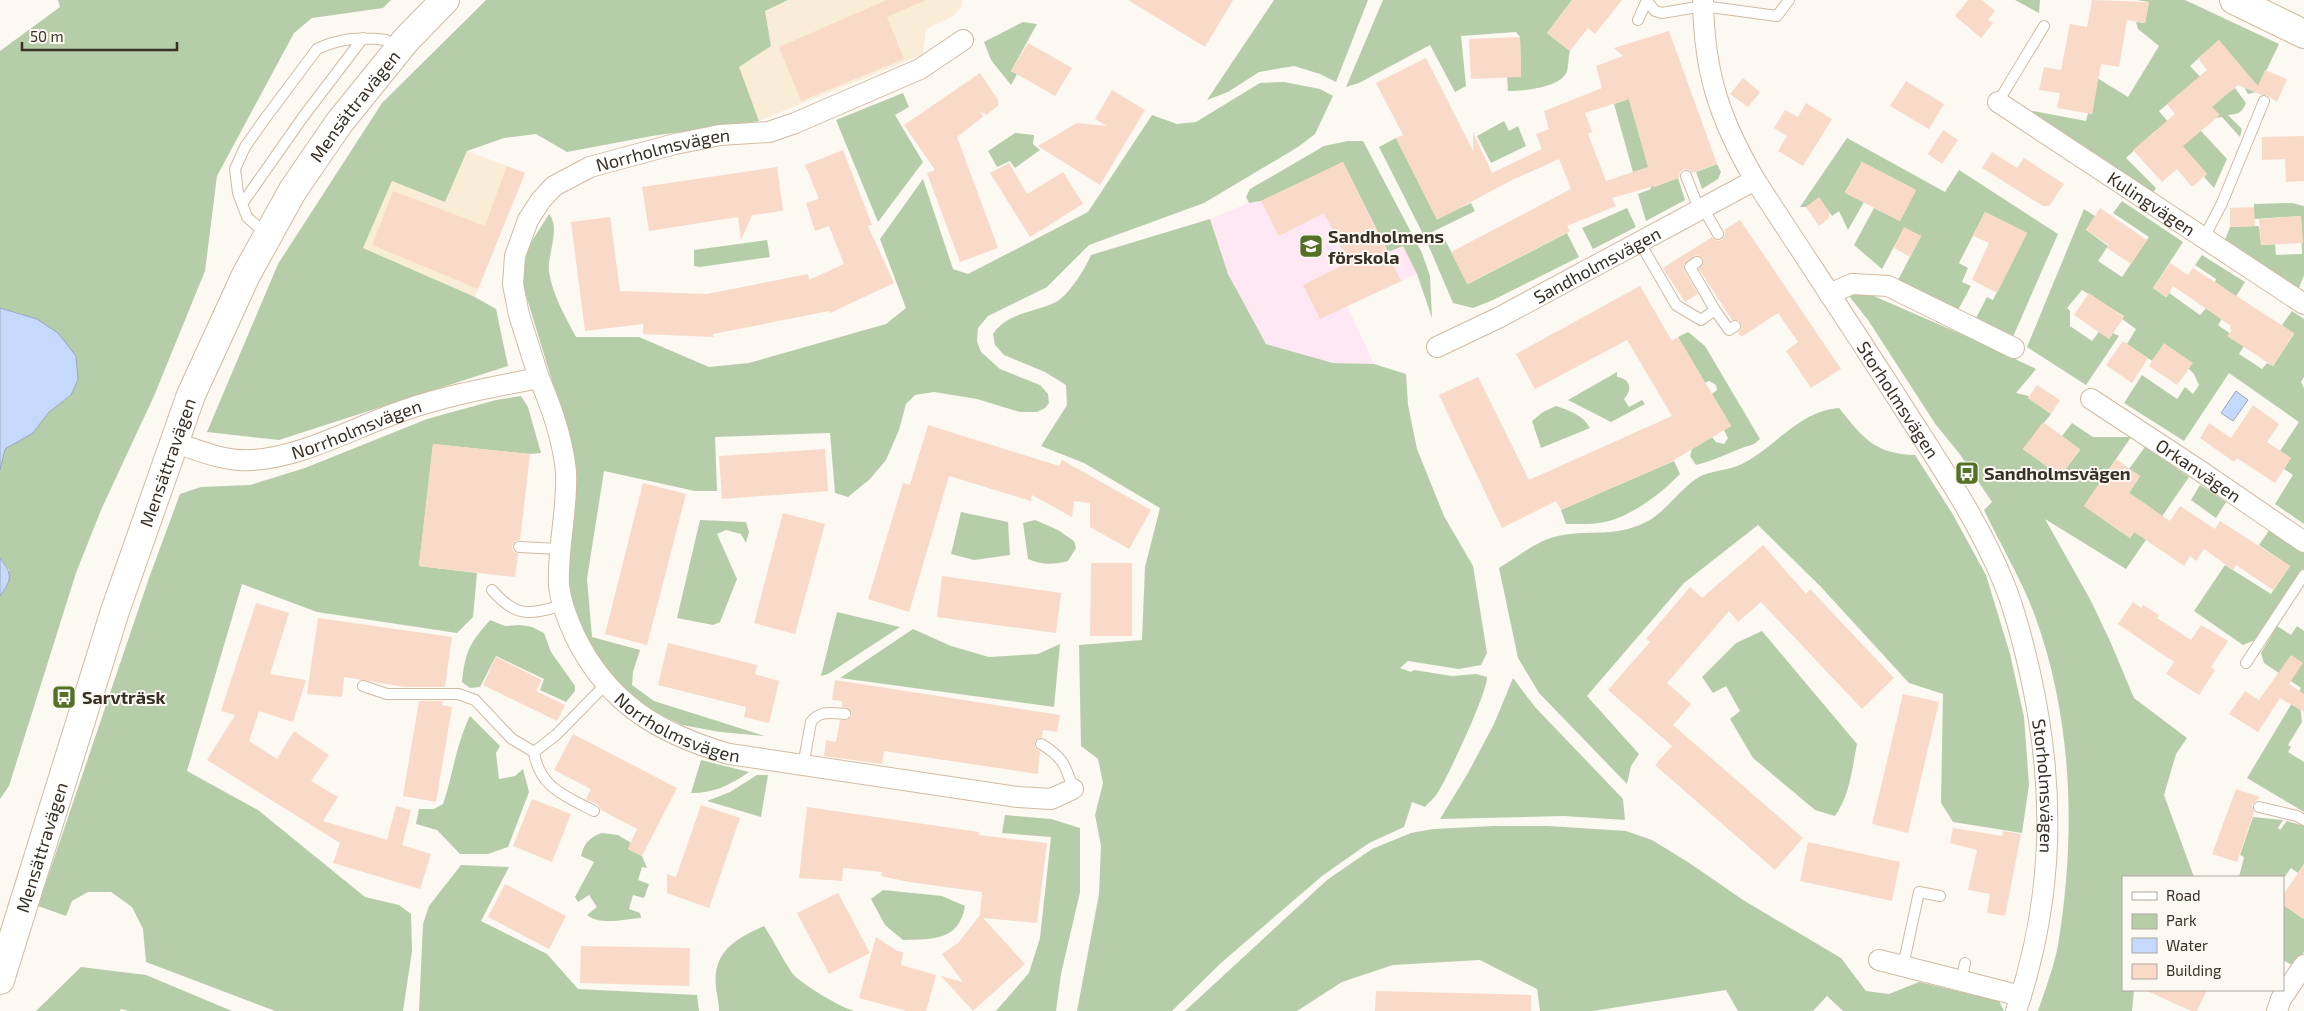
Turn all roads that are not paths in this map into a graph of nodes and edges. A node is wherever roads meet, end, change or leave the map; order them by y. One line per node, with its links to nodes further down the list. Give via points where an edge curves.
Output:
1 (445, 0): 11 (street, Mensättravägen)
2 (1647, 0): 5 (lane, via 1655,11 1662,13); 6 (lane)
3 (1789, 0): 5 (lane, via 1777,16)
4 (2234, 0): 8 (street)
5 (1703, 3): 15 (street, Storholmsvägen, via 1708,71 1734,145)
6 (1638, 20)
7 (2044, 26): 12 (lane)
8 (2304, 34)
9 (363, 38): 11 (lane, via 386,40); 16 (lane); 16 (lane, via 334,41 318,49 264,120 234,168)
10 (963, 40): 29 (street, Norrholmsvägen, via 920,69 795,123 769,132 720,136 646,151 590,167 554,186 540,200 528,220 515,256 513,284 519,315)
11 (397, 51): 19 (street, Mensättravägen, via 339,123 293,190)
12 (1998, 102): 20 (street, Kulingvägen)
13 (2264, 102): 20 (lane, via 2222,204)
14 (1686, 176): 17 (lane)
15 (1755, 180): 17 (street, Sandholmsvägen); 23 (street, Storholmsvägen)
16 (242, 204): 19 (lane, via 247,217)
17 (1701, 208): 18 (lane); 21 (street, Sandholmsvägen)
18 (1718, 234)
19 (268, 236): 31 (street, Mensättravägen, via 246,275)
20 (2204, 238): 24 (street, Kulingvägen)
21 (1639, 241): 25 (lane, via 1676,305 1701,320); 27 (street, Sandholmsvägen, via 1500,317)
22 (1697, 262): 25 (lane, via 1690,267)
23 (1829, 294): 28 (street, via 1852,284 1888,286); 54 (street, Storholmsvägen, via 1975,524 2003,581 2025,652 2044,741 2047,855 2041,917)
24 (2304, 304)
25 (1715, 310): 26 (lane, via 1728,330)
26 (1735, 326)
27 (1437, 346)
28 (2014, 348)
29 (539, 378): 31 (street, Norrholmsvägen, via 427,402 280,456 250,460 221,458); 34 (street, Norrholmsvägen, via 554,412 566,474)
30 (2091, 399): 32 (street, Orkanvägen)
31 (173, 442): 53 (street, Mensättravägen, via 115,611)
32 (2304, 542)
33 (519, 547): 34 (lane)
34 (560, 549): 37 (street, Norrholmsvägen, via 560,588)
35 (2304, 575): 38 (lane)
36 (492, 590): 37 (lane, via 516,611)
37 (564, 605): 39 (street, Norrholmsvägen, via 583,652)
38 (2246, 663)
39 (606, 684): 43 (lane, via 556,735); 44 (street, Norrholmsvägen, via 639,715 696,744 729,754)
40 (362, 686): 43 (lane, via 387,694 458,694 475,700 512,739)
41 (845, 714): 44 (lane, via 828,712 814,718)
42 (1042, 744): 45 (lane, via 1058,754)
43 (534, 752): 47 (lane, via 538,770 547,783)
44 (803, 766): 45 (street, Norrholmsvägen, via 1018,797 1051,799)
45 (1073, 789)
46 (2260, 807): 48 (lane)
47 (594, 811)
48 (2304, 820)
49 (1940, 896): 52 (lane, via 1920,892)
50 (1879, 960): 52 (street, Storholmsvägen)
51 (2304, 965): 55 (street, via 2281,999)
52 (1902, 966): 54 (street, Storholmsvägen, via 1963,972)
53 (0, 980)
54 (2019, 1004)
55 (2277, 1011)

